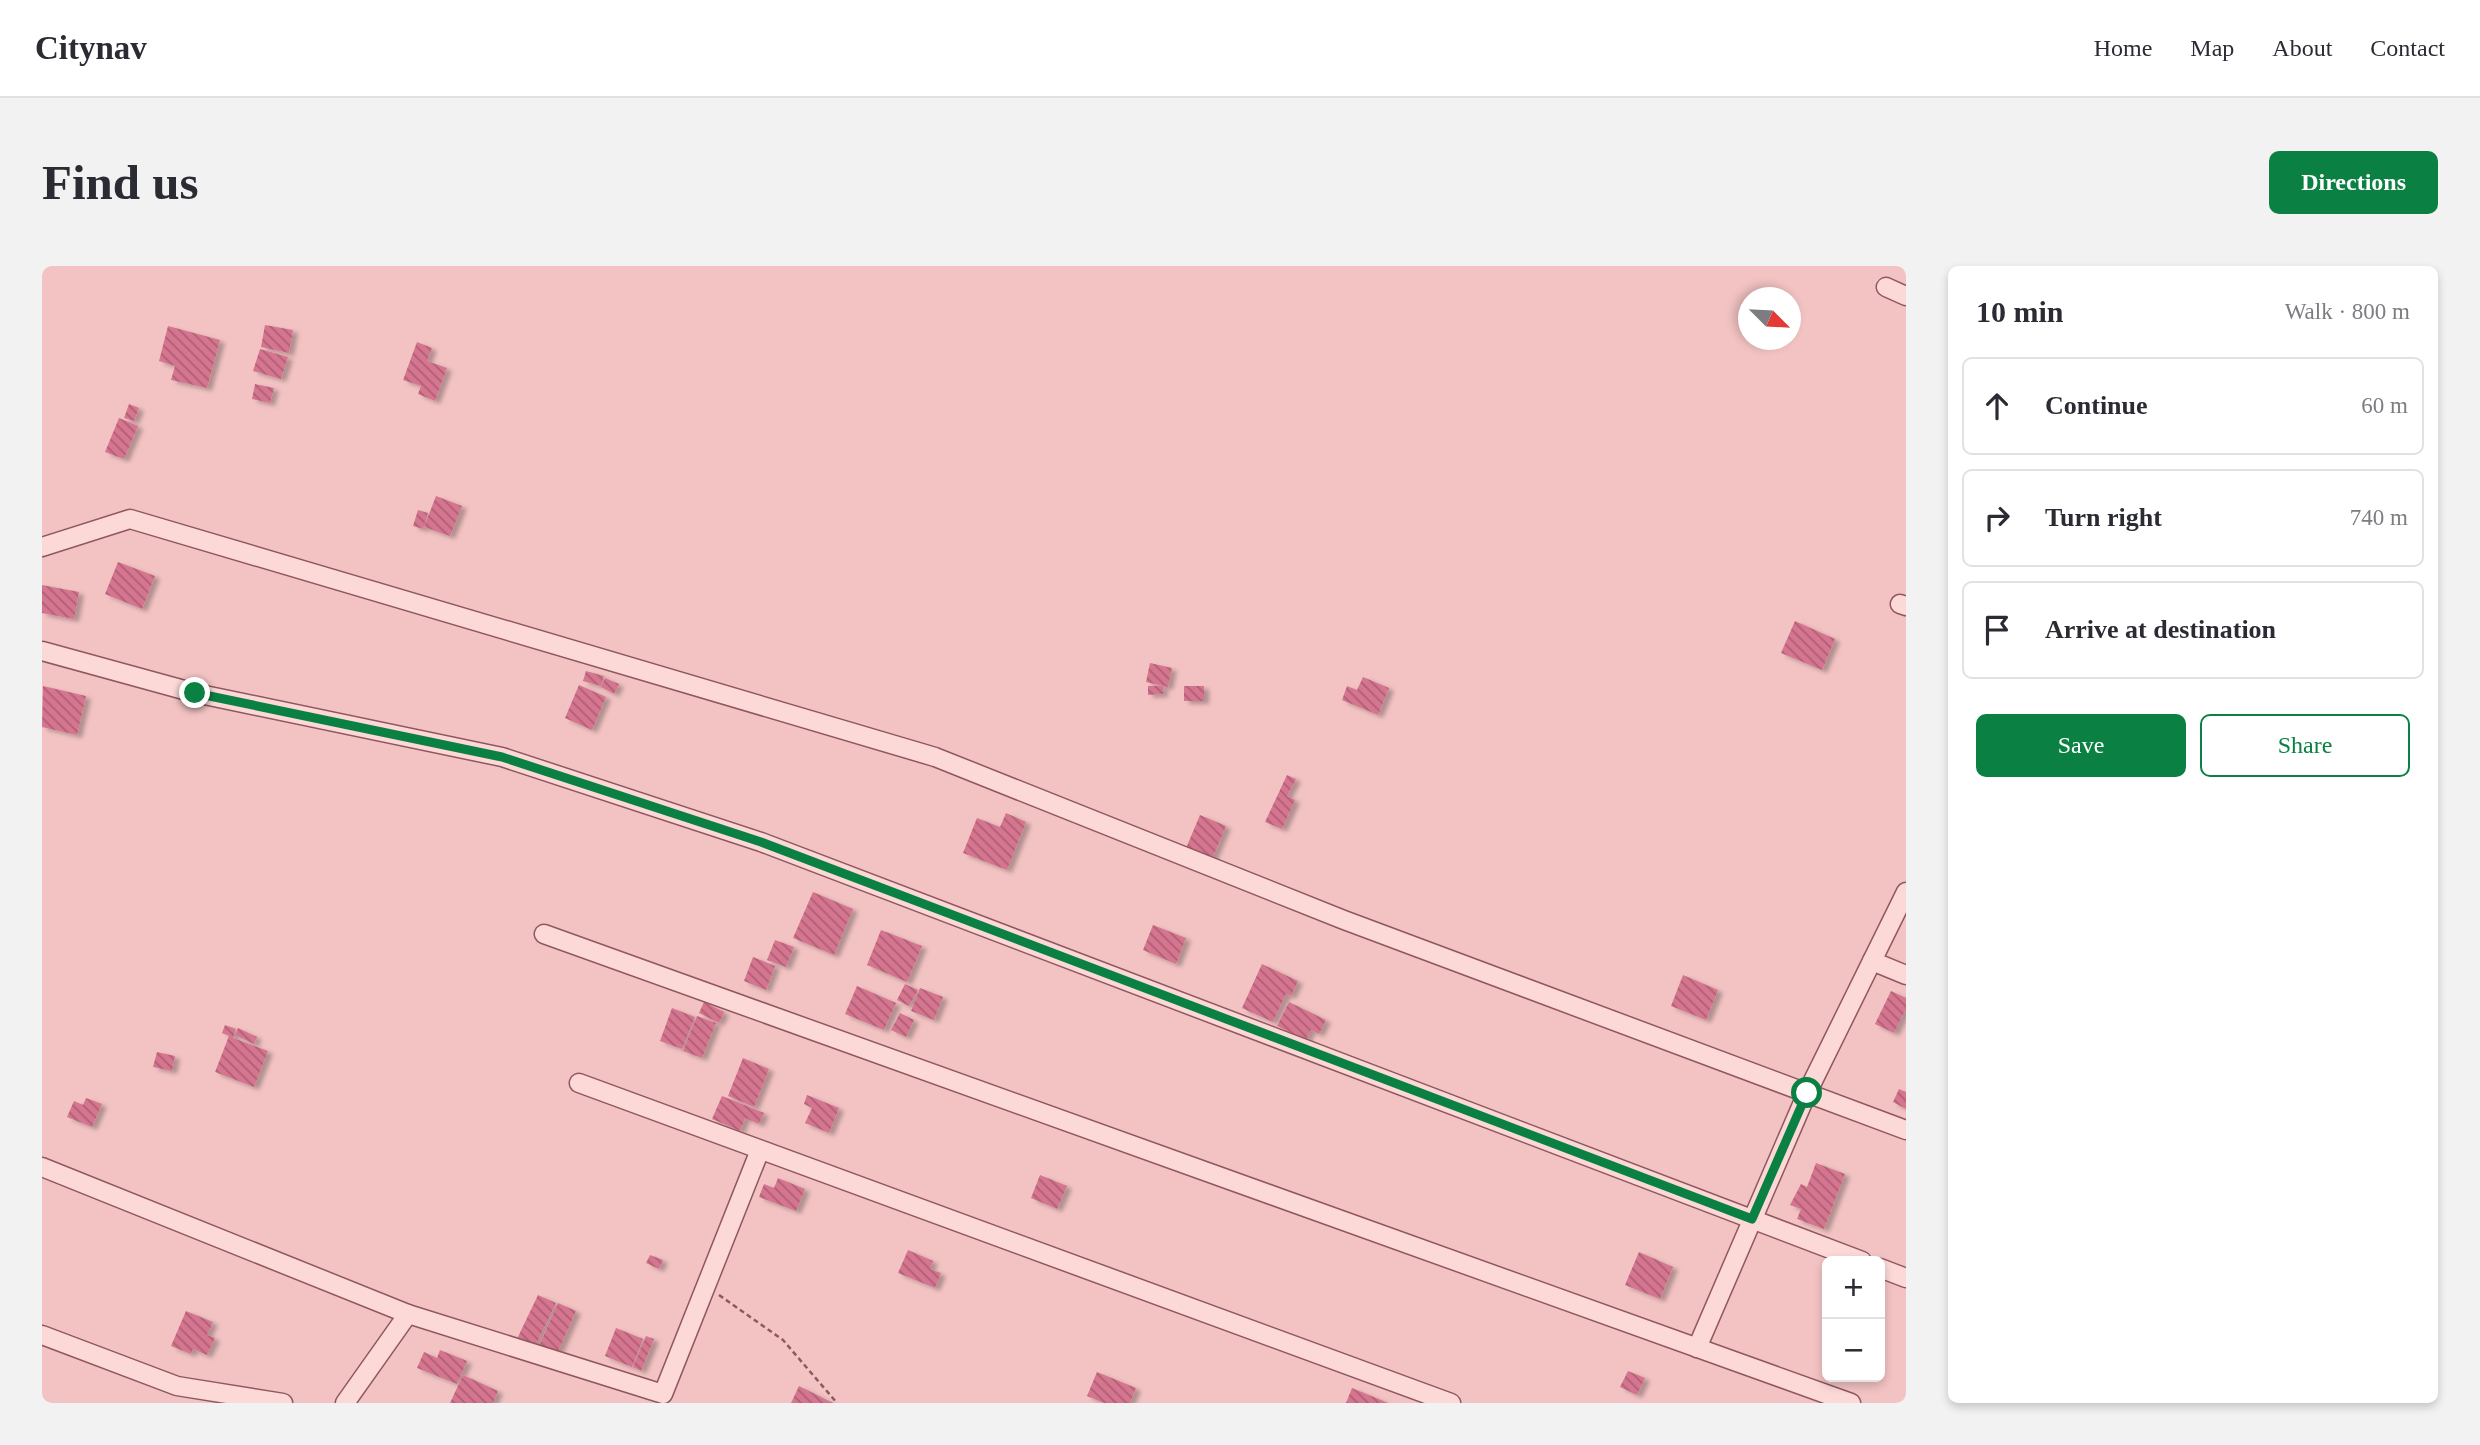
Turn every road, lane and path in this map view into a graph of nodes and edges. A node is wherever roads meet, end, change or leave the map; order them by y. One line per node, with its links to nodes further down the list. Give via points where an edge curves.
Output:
1 (1886, 287): 2 (street)
2 (1906, 296)
3 (42, 547): 10 (street, via 130,519 935,757 1344,920)
4 (42, 651): 14 (street, via 195,693 502,757 761,842)
5 (1906, 892): 7 (street)
6 (544, 934): 21 (street)
7 (1872, 961): 8 (street); 10 (street)
8 (1906, 975)
9 (579, 1083): 12 (street)
10 (1807, 1093): 11 (street); 14 (street)
11 (1906, 1130)
12 (760, 1150): 18 (street); 22 (street)
13 (42, 1167): 19 (street)
14 (1752, 1219): 15 (street); 21 (street)
15 (1849, 1256)
16 (1885, 1270): 17 (street)
17 (1906, 1278)
18 (702, 1289): 19 (street, via 663,1394); 25 (path, via 742,1309 783,1340)
19 (408, 1314): 24 (street)
20 (42, 1335): 23 (street, via 177,1386)
21 (1697, 1348): 27 (street)
22 (1410, 1396): 26 (street)
23 (283, 1403)
24 (345, 1403)
25 (837, 1403)
26 (1451, 1403)
27 (1851, 1403)

